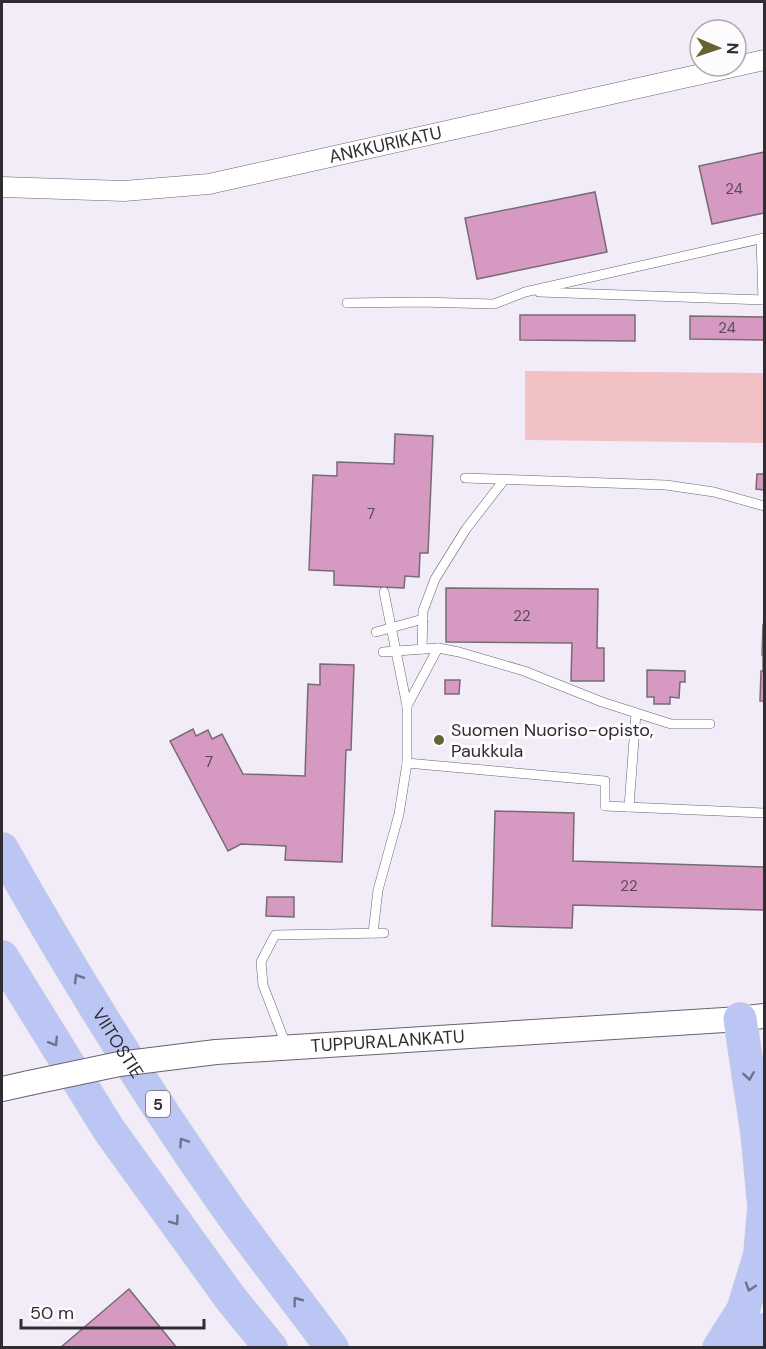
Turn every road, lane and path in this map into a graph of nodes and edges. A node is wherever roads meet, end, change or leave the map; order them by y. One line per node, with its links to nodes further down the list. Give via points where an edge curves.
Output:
1 (765, 60): 2 (street, ANKKURIKATU, via 209,183 124,191)
2 (2, 187)
3 (763, 238): 4 (lane); 5 (lane)
4 (525, 292): 5 (lane); 6 (lane, via 494,304)
5 (764, 300)
6 (347, 303)
7 (465, 478): 8 (lane)
8 (504, 480): 9 (lane, via 666,485 714,492); 11 (lane, via 466,529 435,579)
9 (765, 506)
10 (384, 592): 12 (lane)
11 (423, 619): 12 (lane); 15 (lane)
12 (391, 628): 13 (lane); 16 (lane)
13 (376, 632)
14 (438, 648): 15 (lane); 18 (lane); 19 (lane, via 524,671)
15 (422, 649): 16 (lane)
16 (396, 651): 17 (lane); 18 (lane)
17 (382, 652)
18 (408, 706): 21 (lane)
19 (636, 713): 20 (lane, via 671,724); 22 (lane)
20 (710, 724)
21 (407, 763): 22 (lane, via 605,781 604,806); 25 (lane, via 399,814 378,890)
22 (628, 807): 23 (lane)
23 (765, 813)
24 (2, 849): 33 (highway, VIITOSTIE / 5, one-way to 24, via 226,1206 115,1040)
25 (373, 933): 26 (lane); 29 (lane, via 275,935 261,962 264,985)
26 (384, 933)
27 (2, 957): 34 (highway, one-way to 34, via 109,1130 231,1299)
28 (752, 1017): 29 (street, TUPPURALANKATU); 31 (highway, one-way to 31)
29 (286, 1047): 30 (street, TUPPURALANKATU, bridge, via 119,1065)
30 (12, 1088)
31 (765, 1207): 35 (highway, one-way to 35, via 760,1255 743,1310)
32 (765, 1330): 36 (highway)
33 (333, 1342)
34 (271, 1347)
35 (719, 1347)
36 (755, 1347)

